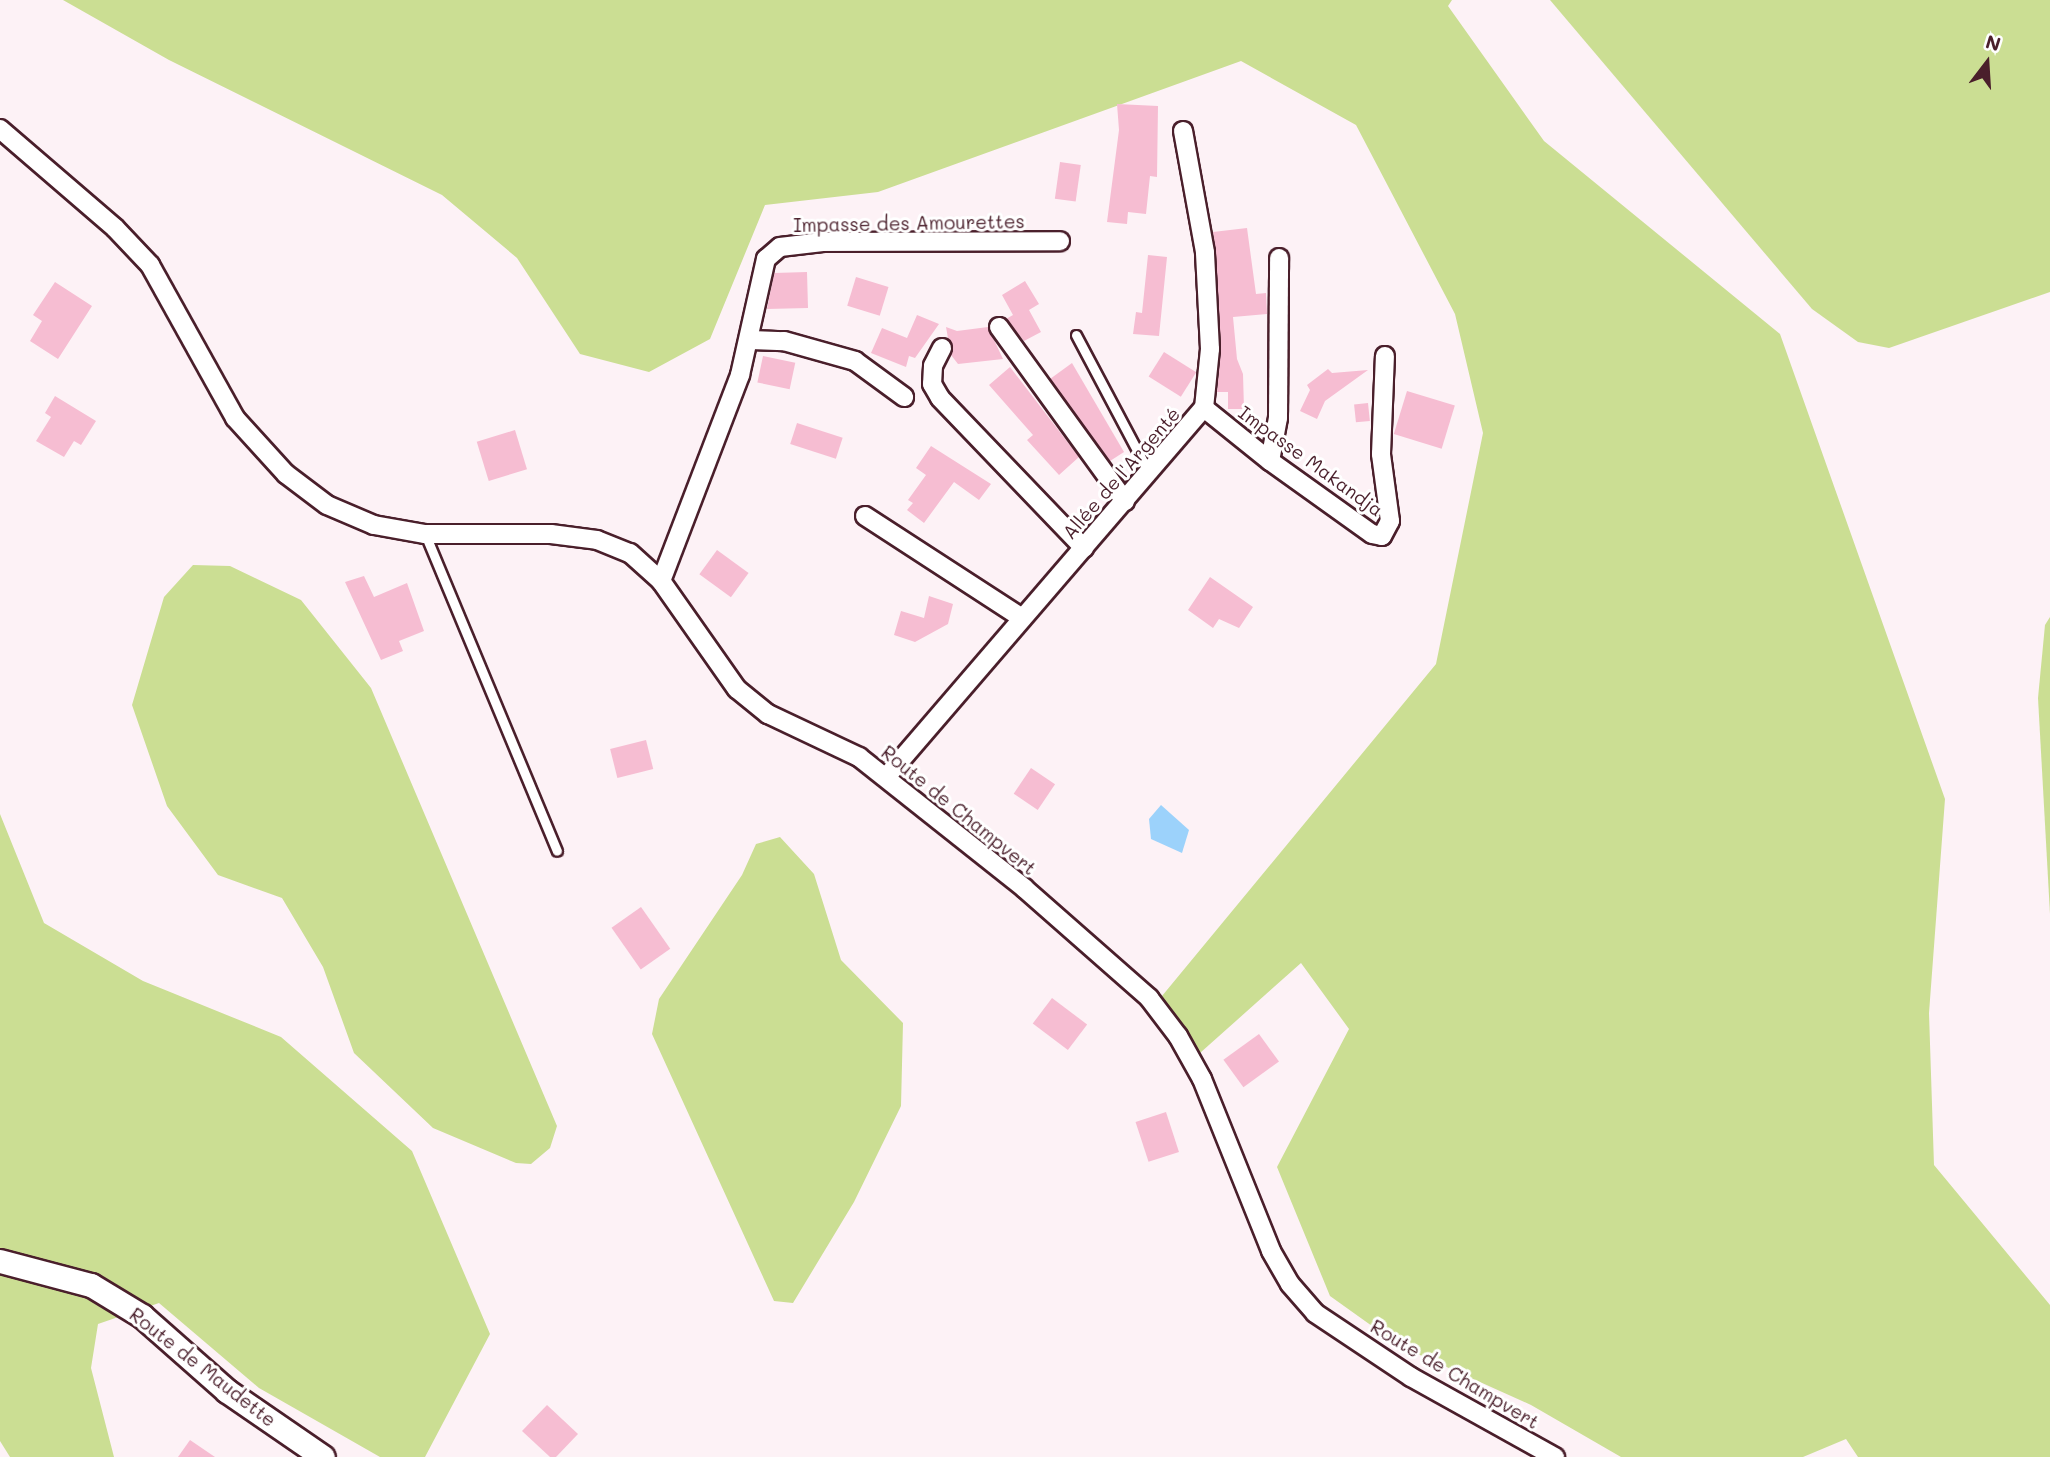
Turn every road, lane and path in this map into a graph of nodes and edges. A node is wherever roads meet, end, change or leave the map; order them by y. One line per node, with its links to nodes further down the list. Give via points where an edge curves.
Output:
1 (0, 129): 16 (street, Route de Champvert, via 115,228 150,265 235,418 286,474 339,510 374,525)
2 (1183, 131): 11 (street, Allée de l'Argenté, via 1205,252 1210,349)
3 (1060, 241): 7 (street, Impasse des Amourettes, via 823,242 780,247 766,258)
4 (1279, 258): 12 (street, via 1278,418)
5 (999, 327): 14 (street)
6 (1076, 335): 13 (lane)
7 (751, 340): 10 (street, via 784,341 855,360); 18 (street, Impasse des Amourettes)
8 (942, 348): 17 (street, via 932,375 940,398)
9 (1385, 356): 12 (street, Impasse Makandja, via 1381,454 1388,532 1372,534)
10 (904, 397)
11 (1204, 408): 12 (street, Impasse Makandja); 13 (street, Allée de l'Argenté)
12 (1270, 461)
13 (1149, 473): 14 (street, Allée de l'Argenté)
14 (1125, 500): 17 (street, Allée de l'Argenté)
15 (865, 516): 19 (street)
16 (425, 534): 18 (street, Route de Champvert, via 551,534 597,540 630,553); 21 (lane)
17 (1084, 548): 19 (street, Allée de l'Argenté)
18 (661, 581): 20 (street, Route de Champvert, via 737,690 768,714 859,757)
19 (1022, 618): 20 (street, Allée de l'Argenté)
20 (887, 776): 24 (street, Route de Champvert, via 1149,998 1202,1079 1271,1251 1290,1284 1315,1313 1411,1377)
21 (556, 851)
22 (0, 1261): 23 (street, Route de Maudette, via 91,1285 142,1316 226,1391)
23 (323, 1457)
24 (1555, 1457)

